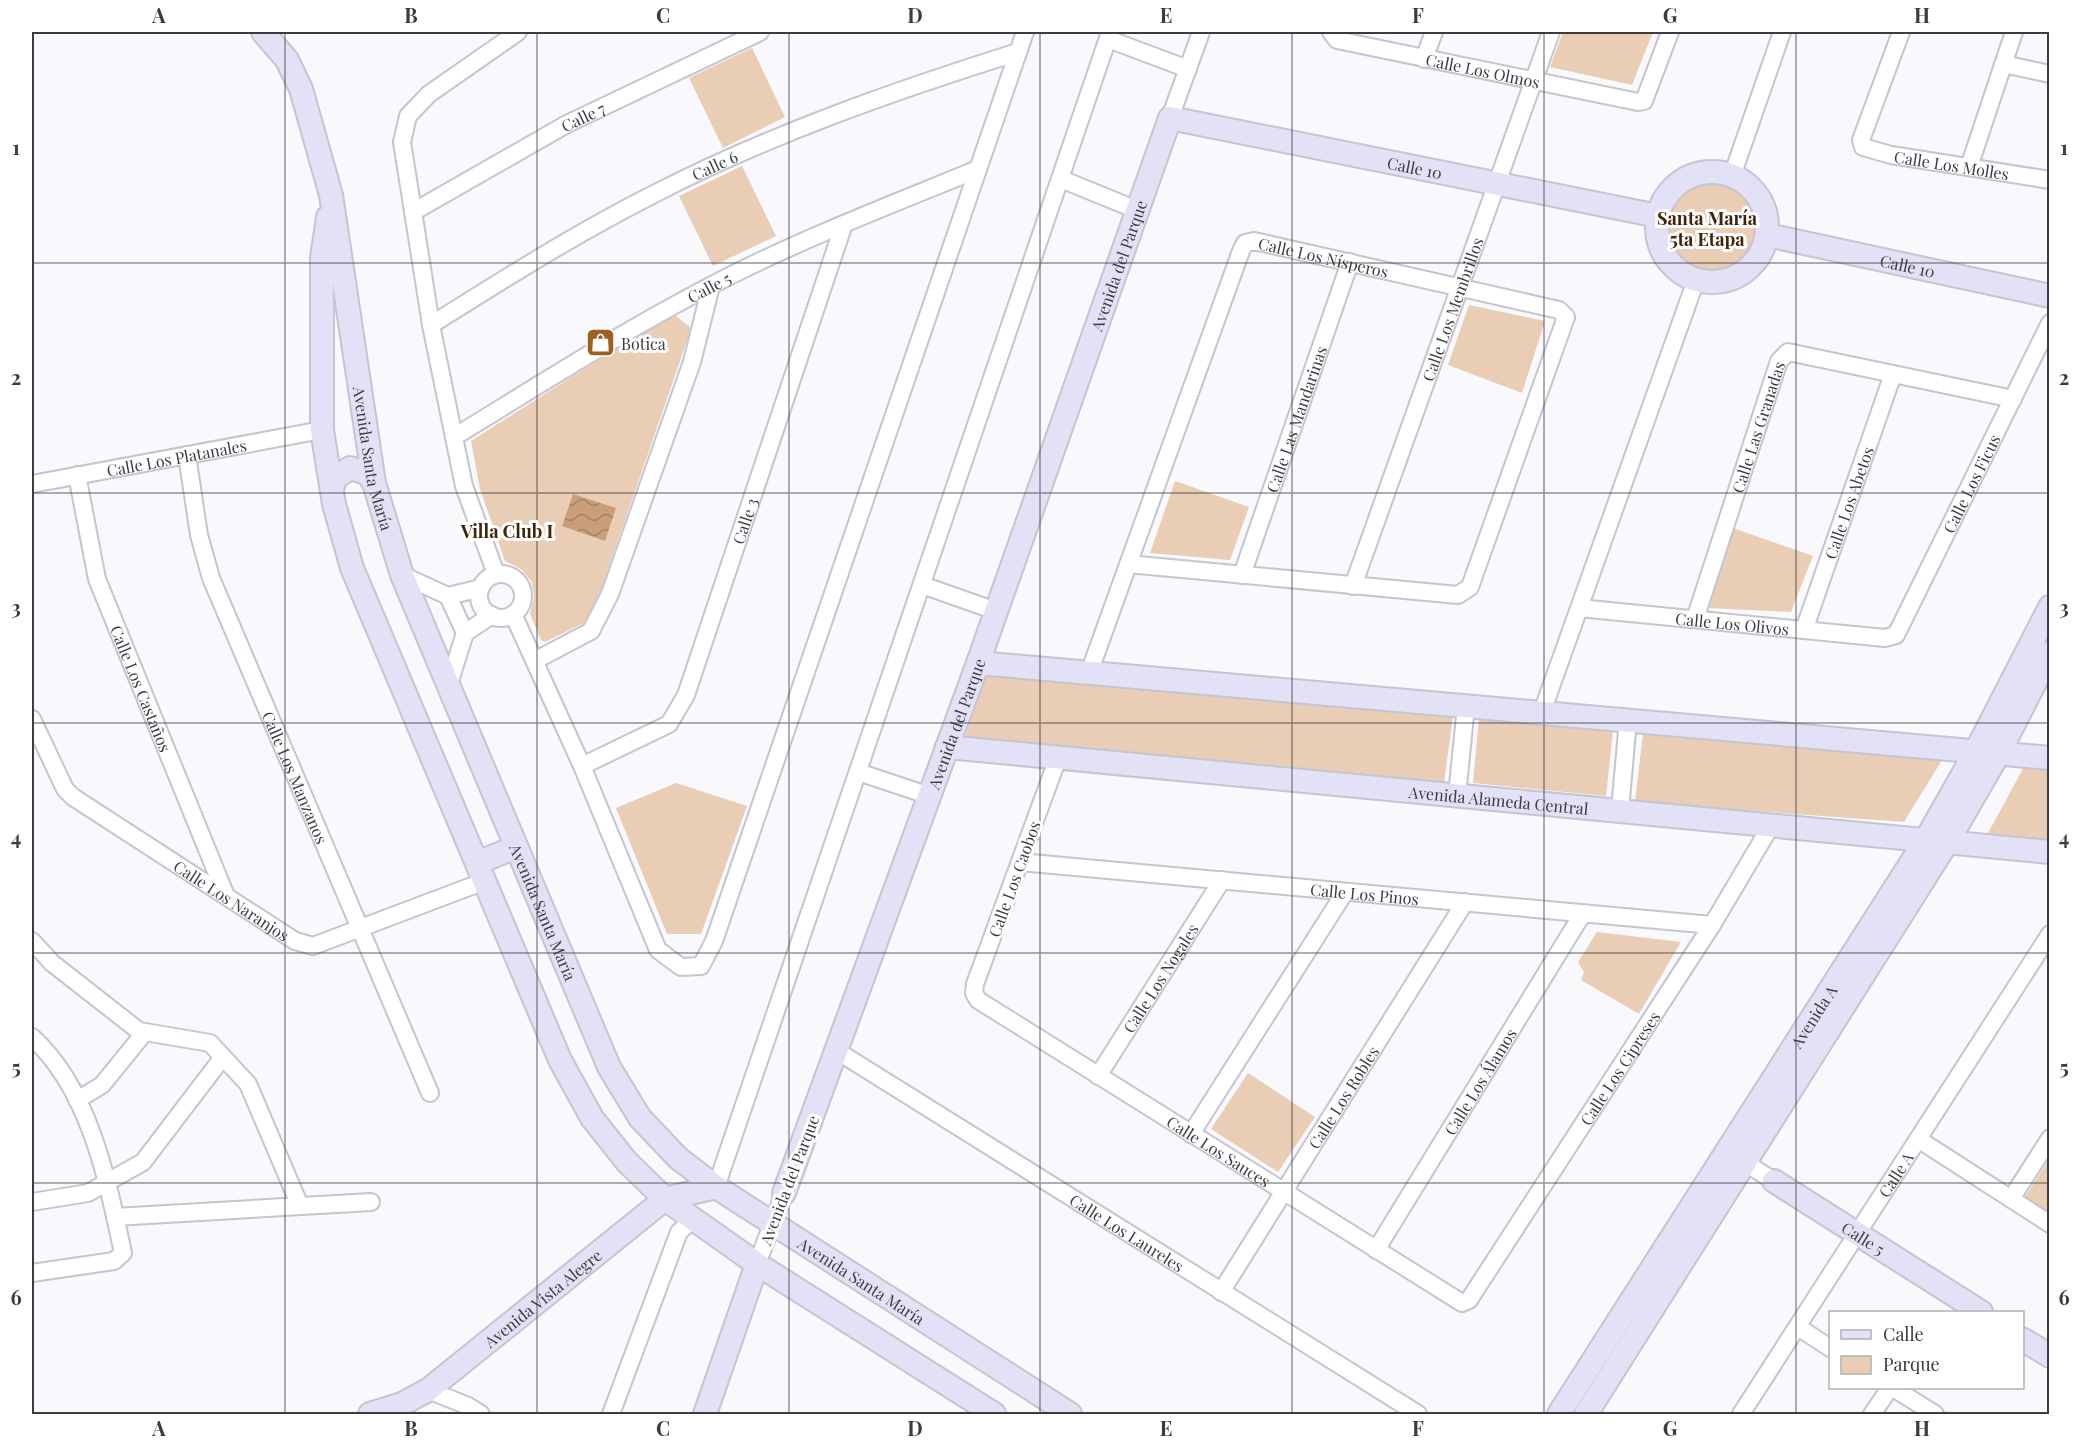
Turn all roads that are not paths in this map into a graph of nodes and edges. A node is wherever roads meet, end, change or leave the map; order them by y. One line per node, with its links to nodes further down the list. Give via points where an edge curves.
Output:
1 (263, 32): 27 (street, Avenida Santa María, via 287,60 301,89)
2 (518, 32): 29 (street, via 429,94 408,116 402,142)
3 (760, 32): 29 (street, Calle 7, via 567,124)
4 (1025, 32): 14 (street)
5 (1201, 32): 17 (street, Avenida del Parque)
6 (1332, 32): 15 (street, Calle Los Olmos, via 1337,40)
7 (1434, 32): 15 (street)
8 (1551, 32): 19 (street, Calle Los Membrillos)
9 (1670, 32): 19 (street, Calle Los Olmos, via 1644,101)
10 (1782, 32): 23 (street)
11 (1900, 32): 21 (street, Calle Los Molles, via 1861,140 1863,147)
12 (2014, 32): 16 (street)
13 (1109, 35): 17 (street); 24 (street)
14 (1018, 52): 22 (street); 39 (street, Calle 6, via 883,96 676,183 541,255)
15 (1424, 59): 19 (street, Calle Los Olmos)
16 (2003, 64): 18 (street); 21 (street)
17 (1188, 69): 20 (street, Avenida del Parque)
18 (2049, 74)
19 (1533, 81): 26 (street, Calle Los Membrillos)
20 (1170, 118): 26 (street, Calle 10); 28 (street, Avenida del Parque)
21 (1969, 167): 25 (street, Calle Los Molles)
22 (978, 169): 31 (street, Calle 5); 80 (street, via 714,941 702,966 681,967 658,950)
23 (1732, 176): 30 (street, via 1713,172 1694,175 1665,198); 32 (street, via 1748,185 1760,199 1767,217)
24 (1060, 179): 28 (street); 53 (street)
25 (2049, 180)
26 (1496, 183): 30 (street, Calle 10); 36 (street, Calle Los Membrillos)
27 (331, 195): 42 (street, Avenida Santa María, via 322,258); 46 (street, Avenida Santa María)
28 (1137, 210): 59 (street, Avenida del Parque)
29 (413, 213): 39 (street)
30 (1658, 216): 34 (street, via 1657,232 1669,262)
31 (844, 224): 35 (street, Calle 5); 80 (street, Calle 3, via 686,695 669,724)
32 (1767, 235): 34 (street, via 1761,253 1749,268 1733,278); 37 (street, Calle 10)
33 (1350, 262): 36 (street, Calle Los Nísperos); 49 (street, Calle Los Nísperos, via 1254,241 1245,243); 52 (street, Calle Las Mandarinas)
34 (1696, 280): 58 (street)
35 (711, 286): 43 (street, Calle 5, via 579,360); 67 (street, via 692,362 610,594 591,631)
36 (1459, 287): 54 (street, Calle Los Membrillos); 54 (street, Calle Los Nísperos, via 1558,310 1566,317 1470,587 1458,595)
37 (2049, 296)
38 (2049, 323): 41 (street, Calle Los Ficus)
39 (431, 325): 43 (street)
40 (1893, 374): 41 (street, Calle Las Granadas); 62 (street, Calle Las Granadas, via 1788,352 1782,357); 63 (street, Calle Los Abetos)
41 (2013, 399): 65 (street, Calle Los Ficus, via 1896,635)
42 (322, 430): 44 (street, Calle Los Platanales); 48 (street, Avenida Santa María)
43 (454, 437): 50 (street, via 464,486)
44 (187, 455): 45 (street, Calle Los Platanales); 97 (street, Calle Los Manzanos, via 199,535 211,578)
45 (77, 475): 47 (street, Calle Los Platanales); 93 (street, Calle Los Castaños, via 100,588)
46 (374, 483): 48 (street, via 367,473 350,468 335,478); 51 (street, Avenida Santa María)
47 (32, 484)
48 (332, 490): 90 (street, Avenida Santa María, via 352,568)
49 (1128, 564): 52 (street); 69 (street, Calle Los Nísperos)
50 (496, 574): 55 (street); 60 (street, via 509,576 520,584 522,603)
51 (402, 575): 56 (street); 70 (street, Avenida Santa María)
52 (1242, 575): 54 (street)
53 (922, 585): 59 (street); 81 (street)
54 (1353, 586)
55 (481, 588): 56 (street); 61 (street, via 482,607)
56 (448, 597): 64 (street)
57 (2049, 607): 76 (street, Avenida A)
58 (1579, 608): 62 (street, Calle Los Olivos); 72 (street)
59 (996, 611): 68 (street, Avenida del Parque)
60 (513, 614): 61 (street); 67 (street)
61 (492, 615): 64 (street)
62 (1695, 619): 63 (street, Calle Los Olivos)
63 (1804, 630): 65 (street, Calle Los Olivos)
64 (465, 633): 70 (street)
65 (1885, 638)
66 (2049, 653): 77 (street, Avenida A)
67 (536, 660): 80 (street)
68 (978, 663): 69 (street); 75 (street, Avenida del Parque)
69 (1089, 673): 71 (street)
70 (448, 687): 87 (street, Avenida Santa María)
71 (1466, 706): 72 (street); 82 (street)
72 (1542, 712): 74 (street)
73 (32, 719): 93 (street, Calle Los Naranjos, via 65,789 73,797)
74 (1628, 720): 76 (street); 84 (street)
75 (947, 747): 78 (street, Avenida Alameda Central); 83 (street, Avenida del Parque)
76 (1976, 751): 77 (street); 86 (street, Avenida A)
77 (1999, 753): 79 (street); 86 (street, Avenida A)
78 (1058, 758): 82 (street, Avenida Alameda Central); 89 (street, Calle Los Caobos)
79 (2049, 758)
80 (582, 766)
81 (858, 772): 83 (street); 114 (street)
82 (1457, 795): 84 (street, Avenida Alameda Central)
83 (930, 796): 103 (street, Avenida del Parque)
84 (1620, 810): 85 (street, Avenida Alameda Central)
85 (1772, 824): 86 (street, Avenida Alameda Central); 96 (street, Calle Los Cipreses)
86 (1938, 839): 88 (street, Avenida Alameda Central); 111 (street, Avenida A); 147 (street, Avenida A)
87 (516, 847): 90 (street); 114 (street, Avenida Santa María, via 609,1067 640,1118 678,1158)
88 (2049, 852)
89 (1020, 862): 91 (street, Calle Los Pinos); 100 (street, Calle Los Caobos, via 975,984)
90 (481, 872): 97 (street, Calle Los Naranjos); 117 (street, Avenida Santa María, via 560,1060 592,1118 627,1162)
91 (1222, 880): 92 (street, Calle Los Pinos); 105 (street, Calle Los Nogales)
92 (1345, 891): 94 (street, Calle Los Pinos); 108 (street)
93 (226, 896): 97 (street, Calle Los Naranjos, via 295,941 313,946)
94 (1466, 902): 95 (street, Calle Los Pinos); 116 (street, Calle Los Robles)
95 (1583, 913): 96 (street, Calle Los Pinos); 127 (street, Calle Los Álamos)
96 (1712, 925): 131 (street, Calle Los Cipreses, via 1469,1300)
97 (360, 928): 106 (street, Calle Los Manzanos)
98 (2049, 934): 110 (street, Calle A)
99 (32, 941): 101 (street, via 52,963)
100 (978, 1000): 105 (street, Calle Los Sauces)
101 (145, 1032): 104 (street, via 210,1043); 107 (street, via 102,1085)
102 (32, 1037): 107 (street)
103 (837, 1051): 115 (street, Avenida del Parque); 130 (street, Calle Los Laureles)
104 (223, 1057): 113 (street, via 143,1162); 121 (street, via 248,1084)
105 (1098, 1076): 108 (street, Calle Los Sauces)
106 (430, 1093)
107 (77, 1100): 113 (street)
108 (1191, 1134): 116 (street, Calle Los Sauces)
109 (2049, 1138): 118 (street)
110 (1918, 1139): 118 (street); 126 (street, Calle A)
111 (1747, 1164): 112 (street, Calle 5); 148 (street, Avenida A)
112 (1774, 1181): 126 (street, Calle 5)
113 (107, 1184): 119 (street, via 88,1193); 122 (street)
114 (716, 1187): 117 (street, Avenida Vista Alegre); 124 (street, Avenida Santa María)
115 (784, 1193): 124 (street, Avenida del Parque)
116 (1284, 1193): 127 (street, Calle Los Sauces); 130 (street, Calle Los Robles)
117 (665, 1199): 123 (street, Avenida Santa María); 139 (street, Avenida Vista Alegre)
118 (2011, 1199): 125 (street)
119 (32, 1202)
120 (371, 1202): 121 (street)
121 (300, 1206): 122 (street)
122 (115, 1217): 129 (street, via 123,1253 114,1261)
123 (693, 1219): 128 (street, Avenida Santa María); 142 (street, via 680,1232)
124 (773, 1224): 128 (street, Avenida del Parque); 145 (street, Avenida Santa María)
125 (2049, 1224)
126 (1857, 1234): 132 (street, Calle 5); 133 (street, Calle A)
127 (1376, 1250): 131 (street, Calle Los Sauces)
128 (757, 1264): 143 (street, Avenida del Parque); 144 (street, Avenida Santa María)
129 (32, 1273)
130 (1221, 1292): 146 (street, Calle Los Laureles)
131 (1459, 1302)
132 (1979, 1311)
133 (1798, 1327): 135 (street); 149 (street, Calle A)
134 (2024, 1340): 136 (street)
135 (1829, 1347)
136 (2049, 1356)
137 (1890, 1389): 150 (street)
138 (1893, 1389): 151 (street)
139 (418, 1401): 140 (street, Avenida Vista Alegre); 141 (street, via 468,1406)
140 (370, 1414)
141 (481, 1414)
142 (611, 1414)
143 (705, 1414)
144 (994, 1414)
145 (1070, 1414)
146 (1418, 1414)
147 (1560, 1414)
148 (1586, 1414)
149 (1742, 1414)
150 (1872, 1414)
151 (1935, 1414)

